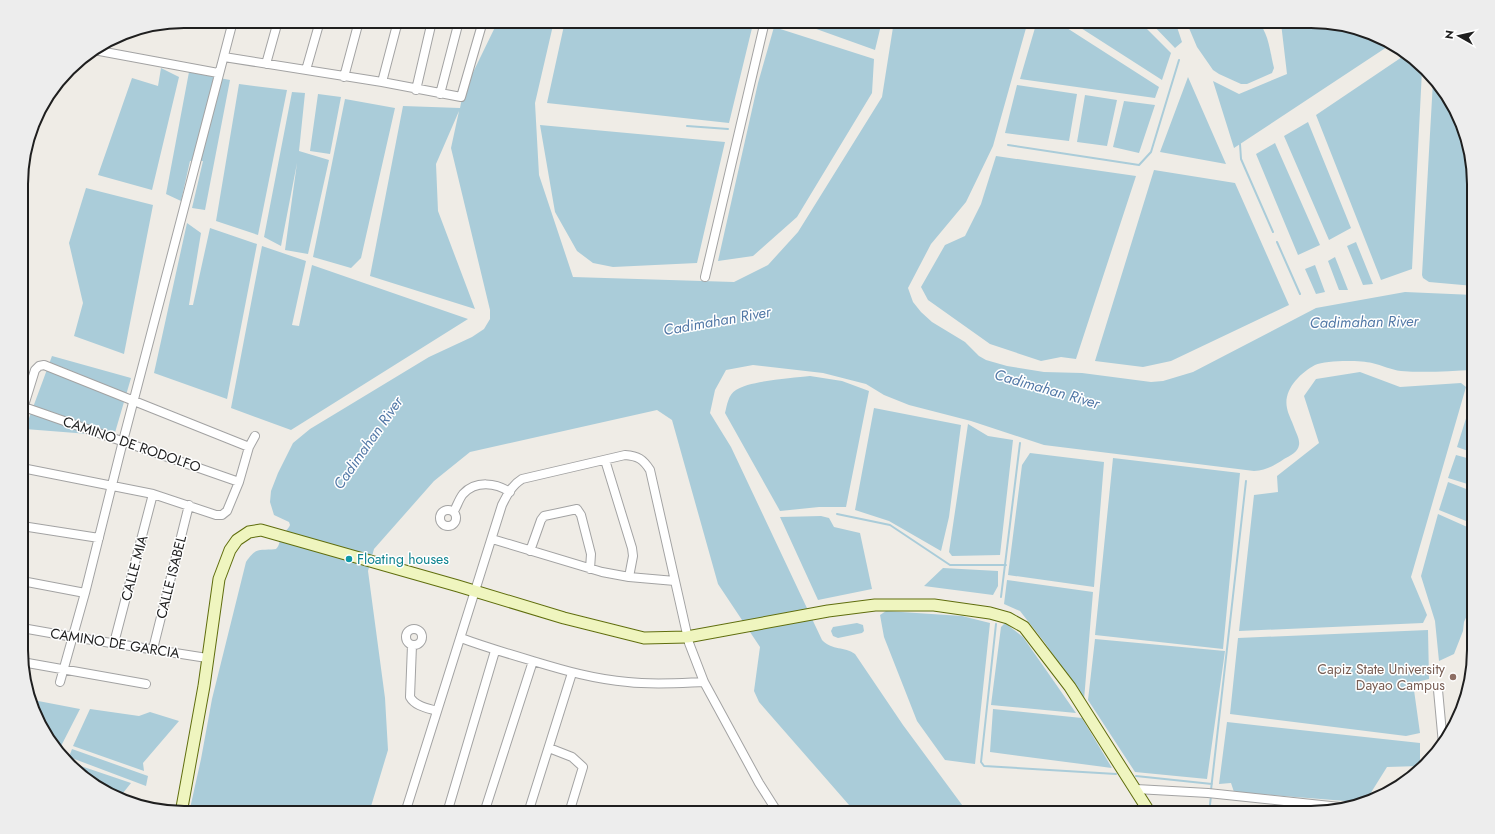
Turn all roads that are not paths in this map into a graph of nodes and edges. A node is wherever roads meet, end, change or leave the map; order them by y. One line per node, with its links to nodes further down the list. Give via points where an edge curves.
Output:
1 (231, 28): 11 (street)
2 (276, 28): 12 (street)
3 (318, 28): 13 (street)
4 (356, 28): 15 (street)
5 (396, 28): 16 (street)
6 (430, 28): 17 (street)
7 (457, 28): 18 (street)
8 (481, 28): 18 (street, via 461,97)
9 (763, 28): 19 (street)
10 (102, 51): 14 (street)
11 (224, 57): 12 (street); 14 (street)
12 (266, 64): 13 (street)
13 (306, 70): 15 (street)
14 (218, 73): 21 (street)
15 (344, 77): 16 (street)
16 (382, 82): 17 (street)
17 (416, 90): 18 (street)
18 (440, 94)
19 (705, 277)
20 (28, 393): 21 (street, via 35,370 44,365)
21 (134, 401): 24 (street); 25 (street)
22 (28, 412): 24 (street, CAMINO DE RODOLFO)
23 (254, 436): 25 (street)
24 (123, 441): 28 (street, CAMINO DE RODOLFO); 29 (street)
25 (250, 447): 28 (street)
26 (605, 460): 30 (street, via 522,479 515,483); 39 (street, via 632,548); 40 (street, via 625,455 633,456 641,458 650,470)
27 (28, 469): 29 (street)
28 (239, 482): 32 (street, via 227,511 222,515)
29 (112, 486): 31 (street); 35 (street)
30 (510, 492): 33 (street, via 493,484 477,486 463,495); 36 (street, via 502,505)
31 (153, 494): 32 (street); 48 (street, CALLE MIA)
32 (189, 505): 50 (street, CALLE ISABEL)
33 (454, 511)
34 (28, 527): 35 (street)
35 (99, 538): 43 (street)
36 (492, 539): 37 (street); 42 (street)
37 (530, 551): 38 (street); 38 (street, via 544,516 577,508 581,514 591,554)
38 (590, 569): 39 (street)
39 (629, 577): 40 (street)
40 (675, 581): 47 (street)
41 (28, 582): 43 (street)
42 (476, 592): 46 (street); 47 (main road, via 644,638); 52 (main road, via 277,534 261,530 249,532 237,540 230,550 219,579)
43 (85, 593): 45 (street)
44 (28, 629): 45 (street, CAMINO DE GARCIA)
45 (73, 637): 48 (street, CAMINO DE GARCIA); 55 (street)
46 (461, 638): 51 (street); 61 (street)
47 (687, 638): 58 (street); 64 (main road, via 828,611 875,605 934,605 990,612 1008,618 1024,627 1070,687)
48 (114, 642): 50 (street, CAMINO DE GARCIA)
49 (412, 645): 61 (street, via 410,697 416,704)
50 (153, 649): 52 (street, CAMINO DE GARCIA)
51 (495, 650): 53 (street); 67 (street)
52 (207, 658): 65 (main road)
53 (533, 661): 56 (street); 68 (street)
54 (28, 663): 55 (street)
55 (64, 669): 57 (street); 59 (street)
56 (572, 673): 58 (street, via 630,683); 63 (street)
57 (60, 682)
58 (704, 682): 71 (street)
59 (146, 684)
60 (1438, 690): 62 (street)
61 (436, 711): 66 (street)
62 (1442, 735)
63 (549, 748): 69 (street); 70 (street, via 572,757 583,767)
64 (1136, 789): 72 (main road); 73 (street, via 1208,793)
65 (182, 806)
66 (407, 806)
67 (449, 806)
68 (486, 806)
69 (530, 806)
70 (571, 806)
71 (774, 806)
72 (1146, 806)
73 (1326, 806)

